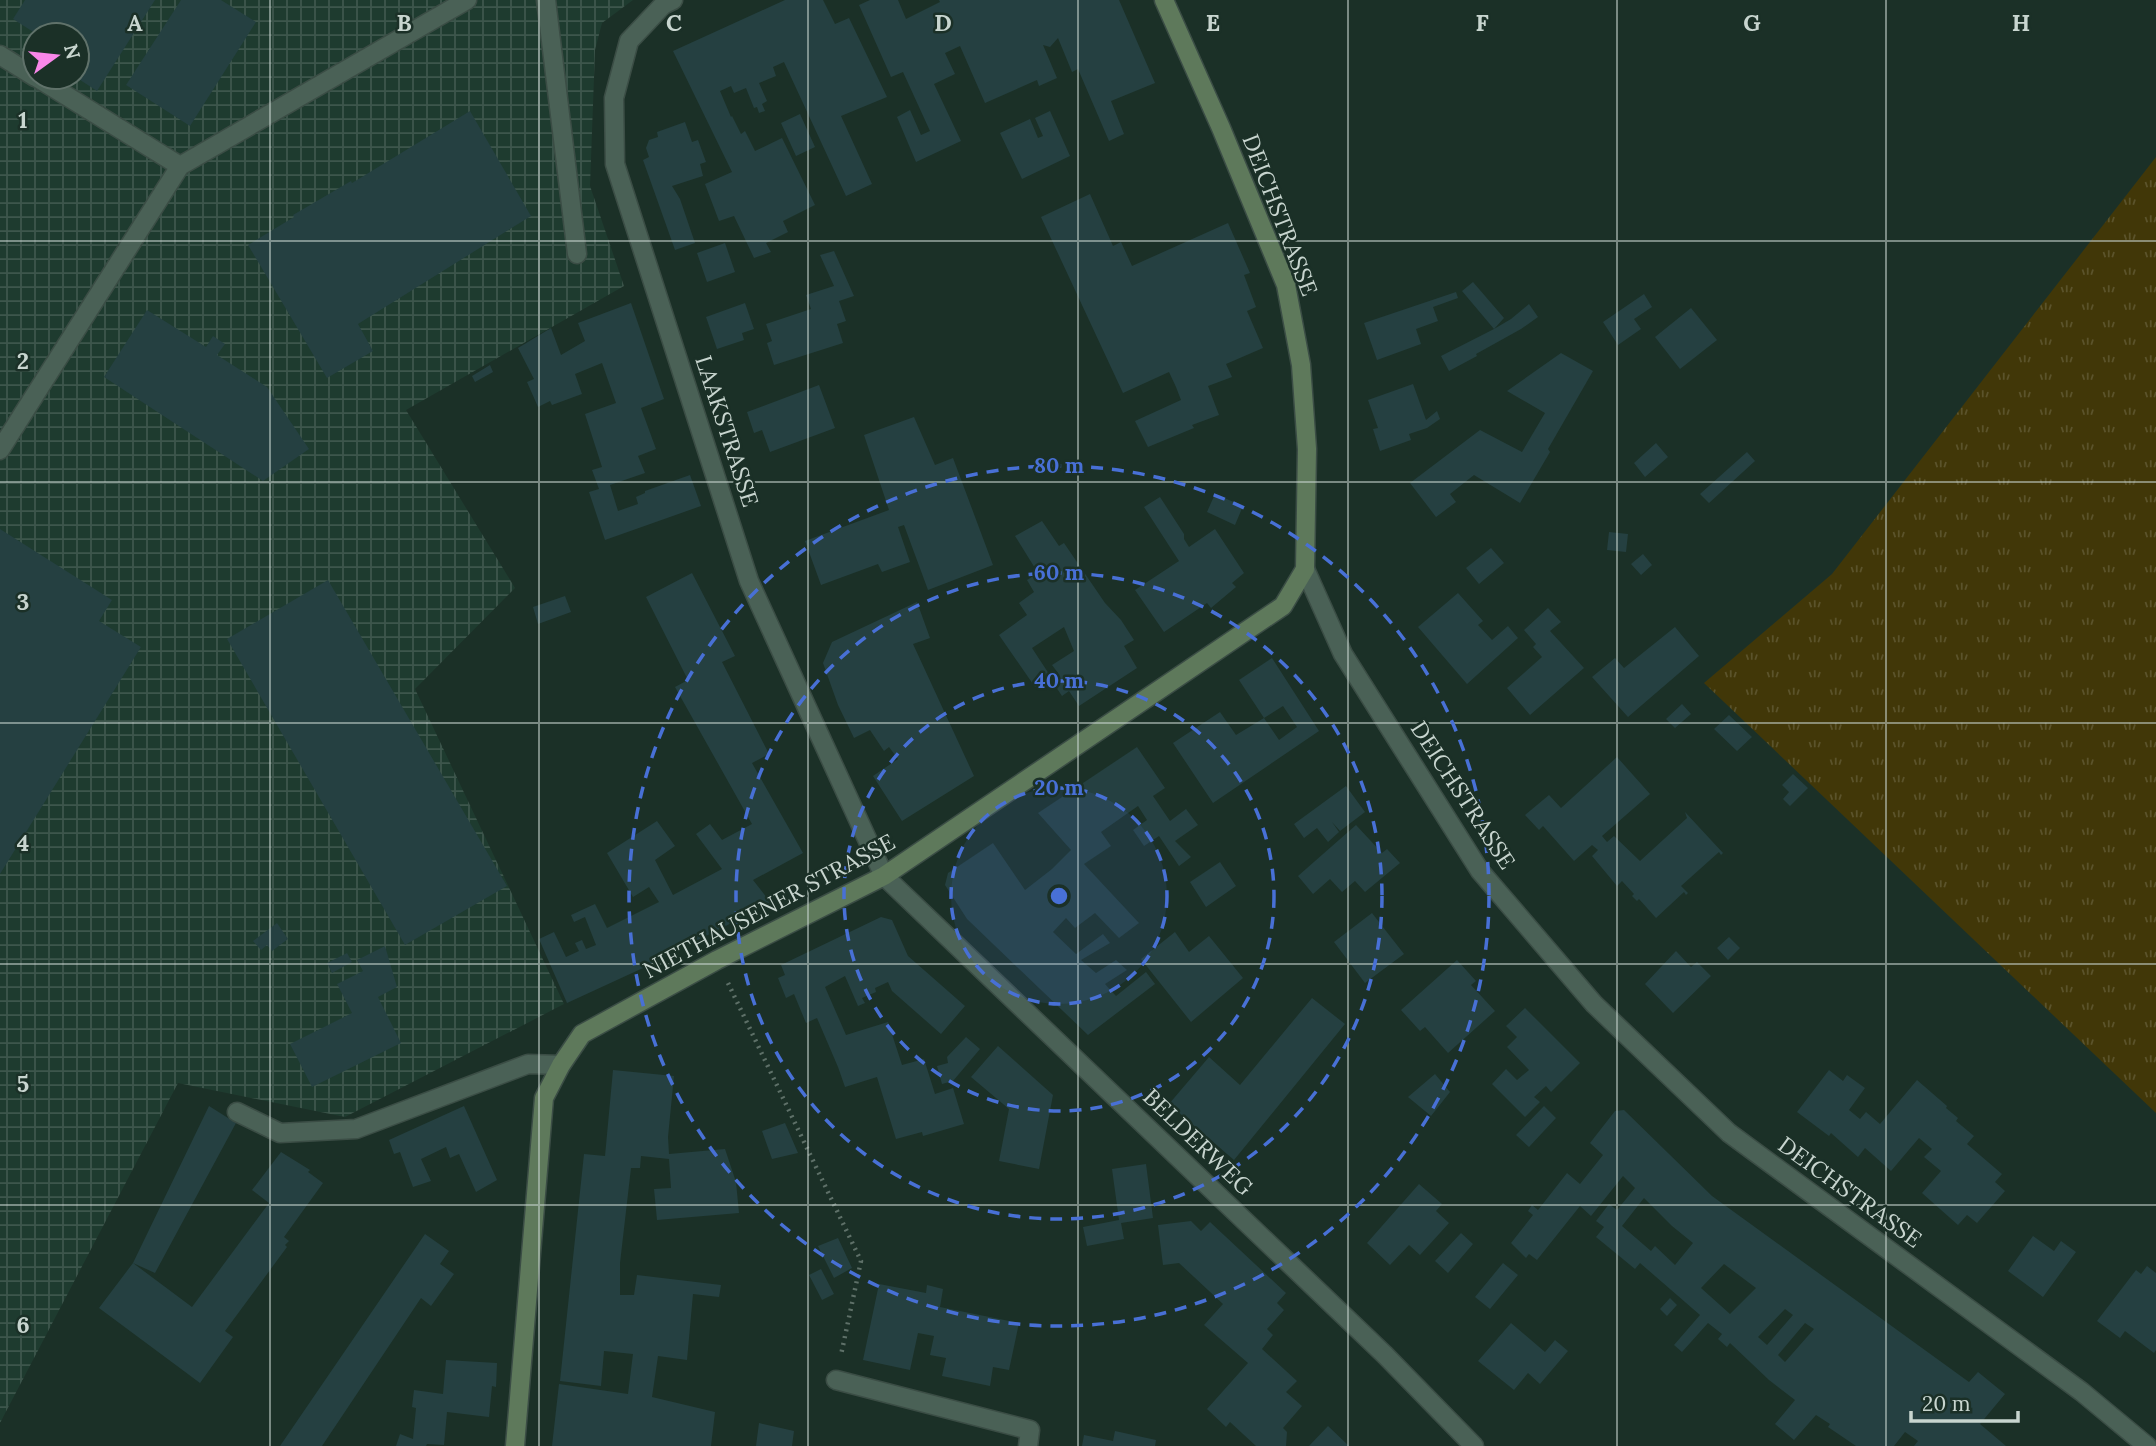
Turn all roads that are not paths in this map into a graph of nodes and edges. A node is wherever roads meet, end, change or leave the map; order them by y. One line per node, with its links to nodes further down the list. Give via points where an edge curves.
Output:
1 (467, 0): 8 (street)
2 (546, 0): 9 (street)
3 (673, 0): 12 (street, LAAKSTRASSE, via 629,41 614,98 615,164 749,580)
4 (1164, 0): 11 (street, DEICHSTRASSE, via 1286,285 1301,366 1307,449)
5 (0, 55): 6 (street)
6 (21, 68)
7 (58, 91): 8 (street)
8 (180, 166): 10 (street)
9 (577, 254)
10 (0, 450)
11 (1305, 569): 12 (street, NIETHAUSENER STRASSE, via 1283,606); 19 (street, DEICHSTRASSE, via 1343,654 1480,871 1594,1004 1729,1133 2082,1392)
12 (884, 876): 13 (street, NIETHAUSENER STRASSE, via 582,1034); 18 (street, BELDERWEG, via 1385,1355)
13 (561, 1065): 14 (street, via 528,1064 356,1129 280,1133); 16 (street, NIETHAUSENER STRASSE, via 544,1098)
14 (237, 1112)
15 (836, 1380): 17 (street, via 1030,1430)
16 (516, 1446)
17 (1028, 1446)
18 (1474, 1446)
19 (2147, 1446)

